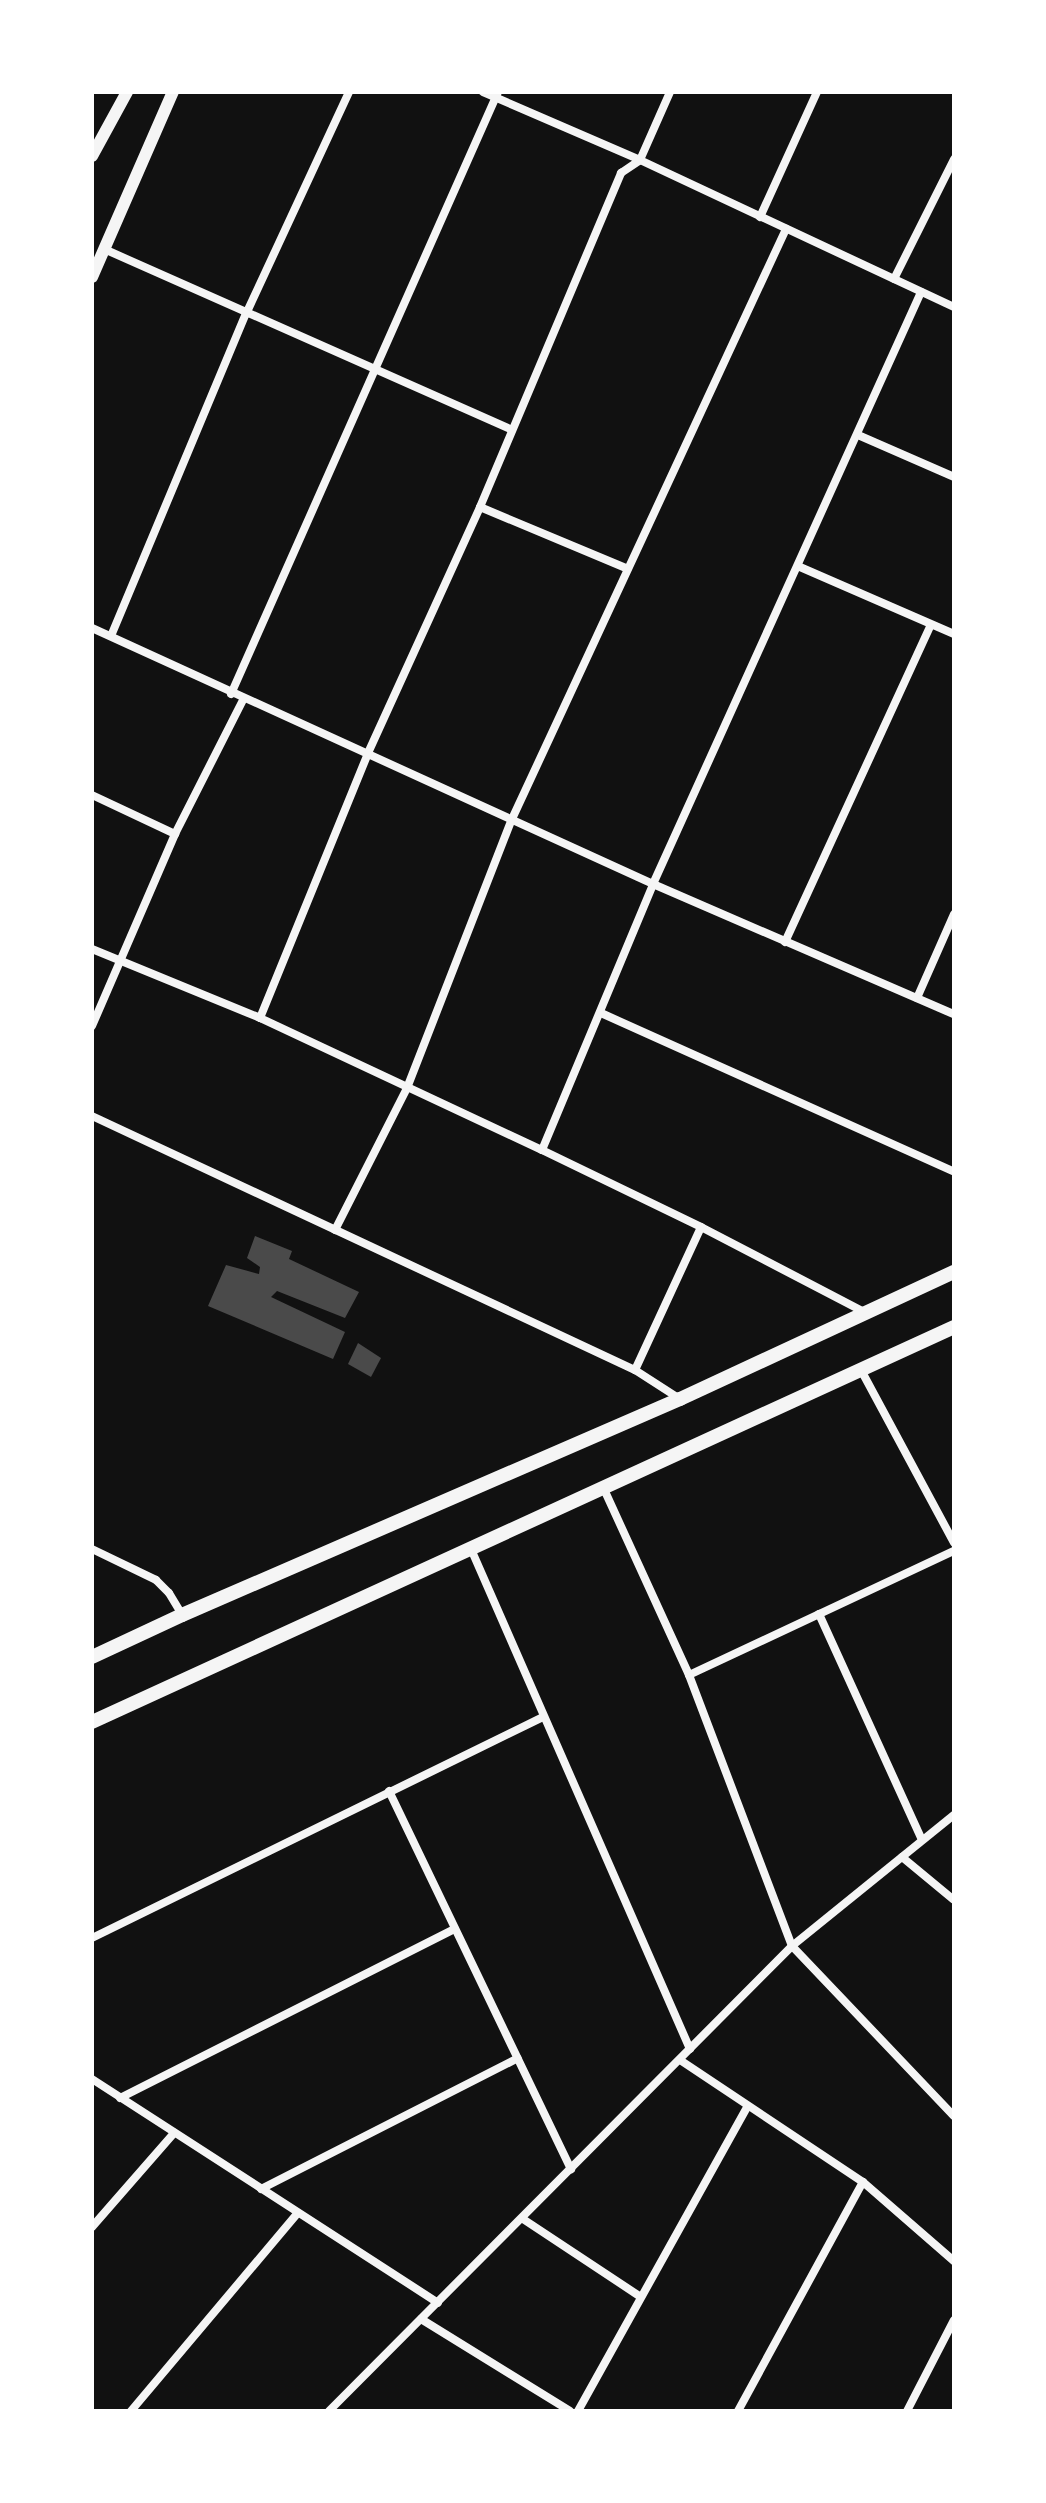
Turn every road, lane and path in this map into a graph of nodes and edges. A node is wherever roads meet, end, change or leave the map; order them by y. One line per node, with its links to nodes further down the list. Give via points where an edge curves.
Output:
1 (127, 92): 8 (street)
2 (173, 92): 13 (street)
3 (349, 92): 18 (street)
4 (483, 92): 7 (street)
5 (670, 92): 10 (street)
6 (817, 92): 11 (street)
7 (496, 95): 10 (street); 19 (street)
8 (92, 156)
9 (954, 159): 15 (street)
10 (640, 160): 11 (street); 20 (street, via 621,173)
11 (760, 217): 12 (street)
12 (786, 229): 15 (street); 25 (street)
13 (104, 249): 14 (street); 18 (street)
14 (92, 277)
15 (894, 279): 16 (street)
16 (921, 292): 17 (street); 21 (street)
17 (954, 307)
18 (246, 314): 19 (street); 29 (street)
19 (373, 369): 20 (street); 30 (street)
20 (512, 430): 23 (street)
21 (858, 435): 22 (street); 24 (street)
22 (954, 477)
23 (480, 507): 25 (street); 32 (street)
24 (800, 567): 26 (street); 36 (street)
25 (628, 569): 34 (street)
26 (931, 625): 28 (street); 38 (street)
27 (92, 628): 29 (street)
28 (954, 634)
29 (111, 636): 30 (street)
30 (231, 694): 31 (street)
31 (243, 700): 32 (street); 35 (street)
32 (368, 753): 34 (street); 44 (street)
33 (92, 795): 35 (street)
34 (512, 819): 36 (street); 46 (street)
35 (175, 834): 40 (street)
36 (653, 884): 38 (street); 42 (street)
37 (954, 914): 41 (street)
38 (785, 942): 41 (street)
39 (92, 949): 40 (street)
40 (122, 962): 44 (street); 45 (street)
41 (917, 998): 43 (street)
42 (601, 1013): 48 (street); 49 (street)
43 (954, 1014)
44 (260, 1018): 46 (street)
45 (92, 1026)
46 (407, 1088): 48 (street); 51 (street)
47 (92, 1116): 51 (street)
48 (542, 1150): 50 (street)
49 (954, 1172)
50 (701, 1227): 53 (street); 55 (street)
51 (335, 1230): 55 (street)
52 (954, 1272): 53 (main road)
53 (864, 1312): 57 (main road)
54 (954, 1327): 56 (main road)
55 (635, 1370): 57 (street)
56 (861, 1370): 58 (main road); 59 (street)
57 (680, 1399): 64 (main road)
58 (603, 1487): 61 (main road); 66 (street)
59 (954, 1543)
60 (92, 1549): 64 (street, via 156,1580)
61 (471, 1549): 67 (street); 68 (main road)
62 (954, 1551): 63 (street)
63 (819, 1614): 66 (street); 71 (street)
64 (182, 1615): 65 (main road)
65 (92, 1657)
66 (689, 1675): 76 (street)
67 (543, 1717): 69 (street); 77 (street)
68 (92, 1722)
69 (389, 1791): 74 (street); 75 (street)
70 (954, 1815): 71 (street)
71 (922, 1840): 72 (street)
72 (902, 1857): 73 (street); 76 (street)
73 (954, 1900)
74 (455, 1929): 78 (street); 81 (street)
75 (92, 1938)
76 (792, 1946): 77 (street); 83 (street)
77 (690, 2049): 79 (street)
78 (518, 2058): 85 (street); 87 (street)
79 (680, 2060): 82 (street); 85 (street)
80 (92, 2079): 81 (street)
81 (120, 2098): 84 (street)
82 (748, 2106): 86 (street); 92 (street)
83 (954, 2116)
84 (174, 2133): 87 (street); 90 (street)
85 (571, 2170): 89 (street)
86 (863, 2182): 91 (street); 100 (street)
87 (261, 2189): 88 (street)
88 (298, 2213): 93 (street); 96 (street)
89 (523, 2219): 92 (street); 93 (street)
90 (92, 2227)
91 (954, 2261)
92 (641, 2297): 99 (street)
93 (438, 2303): 94 (street)
94 (421, 2319): 97 (street); 98 (street)
95 (954, 2320): 101 (street)
96 (131, 2411)
97 (329, 2411)
98 (570, 2411)
99 (578, 2411)
100 (738, 2411)
101 (907, 2411)

